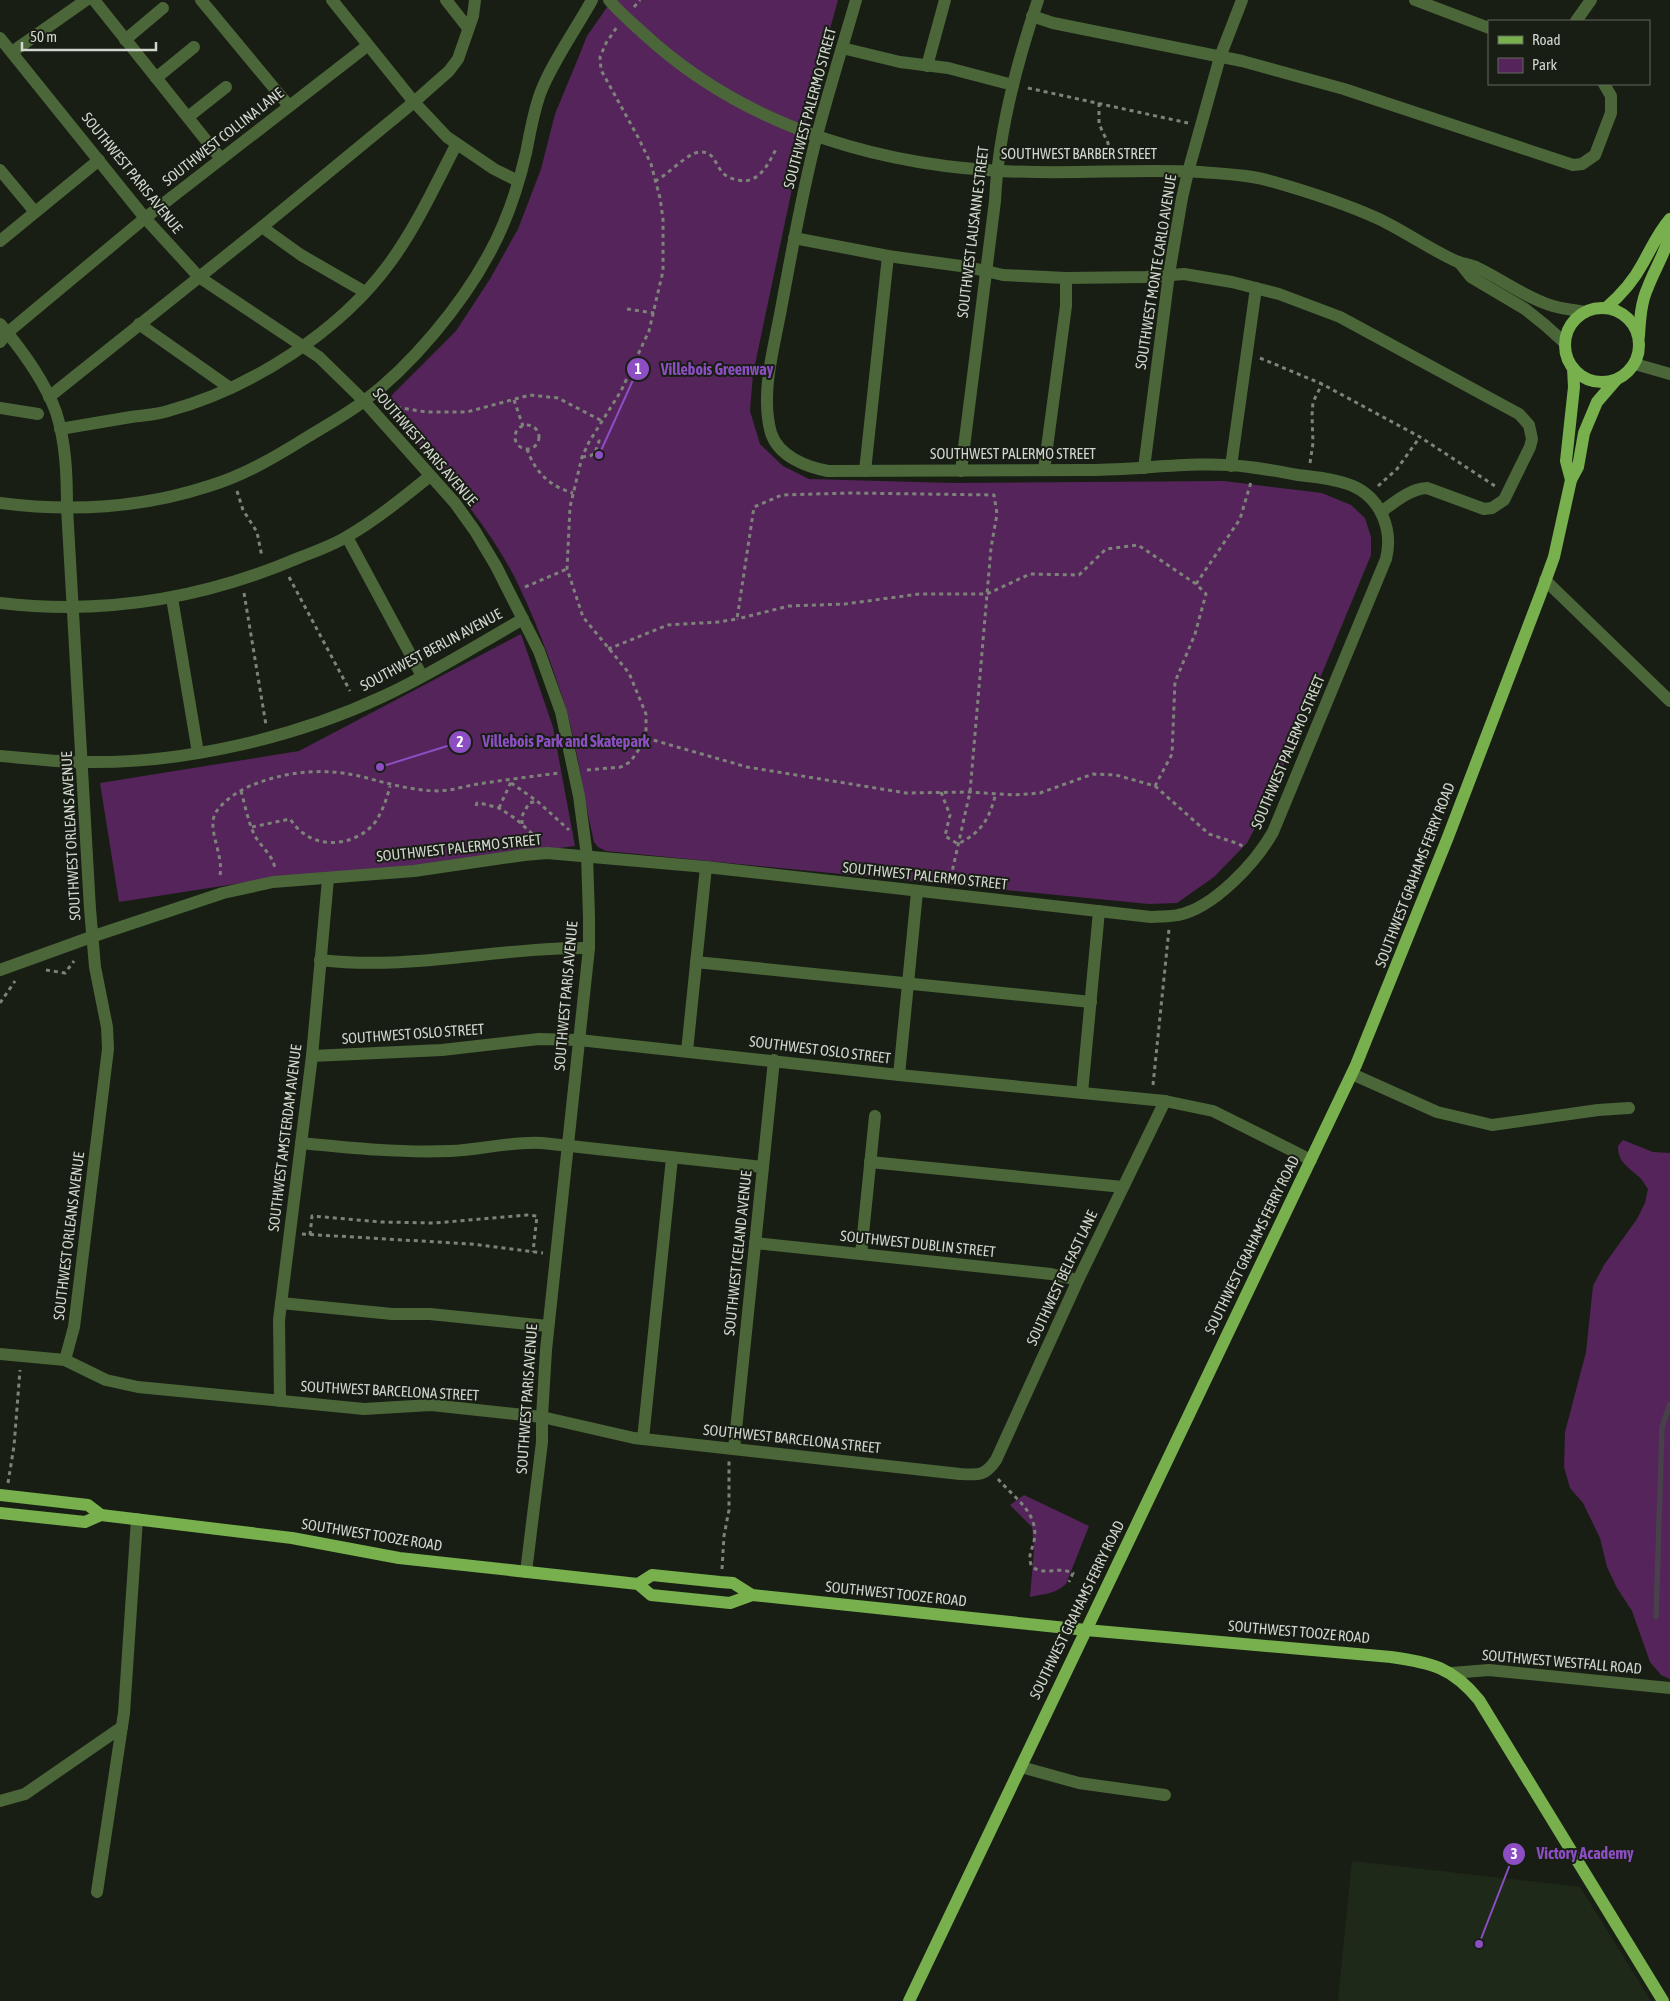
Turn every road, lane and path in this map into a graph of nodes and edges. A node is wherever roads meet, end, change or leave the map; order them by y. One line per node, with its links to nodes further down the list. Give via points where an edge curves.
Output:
1 (86, 0): 26 (street)
2 (94, 0): 22 (street)
3 (201, 0): 35 (street)
4 (332, 0): 23 (street)
5 (446, 0): 19 (street)
6 (475, 0): 19 (street)
7 (592, 0): 47 (street, via 541,92)
8 (609, 0): 17 (street, SOUTHWEST BARBER STREET)
9 (856, 0): 25 (street, SOUTHWEST PALERMO STREET)
10 (945, 0): 28 (street)
11 (1038, 0): 16 (street, SOUTHWEST LAUSANNE STREET)
12 (1242, 0): 27 (street, SOUTHWEST MONTE CARLO AVENUE)
13 (1415, 0): 20 (street)
14 (1591, 0): 18 (street)
15 (163, 8): 22 (street)
16 (1032, 16): 27 (street, via 1053,24); 30 (street, SOUTHWEST LAUSANNE STREET)
17 (626, 17): 38 (street, SOUTHWEST BARBER STREET, via 703,81 763,115); 48 (path, via 606,43 600,57 601,70 640,139)
18 (1577, 20)
19 (468, 28): 33 (street, via 455,66)
20 (1488, 28)
21 (0, 38): 26 (street, SOUTHWEST PARIS AVENUE)
22 (125, 40): 29 (street)
23 (368, 46): 33 (street); 35 (street, SOUTHWEST COLLINA LANE)
24 (194, 47): 29 (street)
25 (842, 48): 28 (street); 38 (street, SOUTHWEST PALERMO STREET)
26 (12, 52): 42 (street, SOUTHWEST PARIS AVENUE)
27 (1220, 57): 31 (street, via 1344,89 1573,165 1582,164 1595,155 1611,113 1611,96); 37 (street, SOUTHWEST MONTE CARLO AVENUE)
28 (927, 66): 30 (street, via 948,68)
29 (156, 78): 36 (street)
30 (1013, 85): 34 (path); 44 (street, SOUTHWEST LAUSANNE STREET)
31 (1605, 85)
32 (226, 87): 36 (street)
33 (414, 102): 39 (street); 52 (street)
34 (1099, 103): 37 (path); 45 (path, via 1099,124 1108,143)
35 (289, 106): 41 (street, SOUTHWEST COLLINA LANE)
36 (188, 117): 41 (street)
37 (1200, 125): 46 (street, SOUTHWEST MONTE CARLO AVENUE)
38 (816, 136): 44 (street, SOUTHWEST BARBER STREET, via 863,151 915,162); 54 (street, SOUTHWEST PALERMO STREET)
39 (456, 145): 47 (street); 63 (street, via 416,223 390,263)
40 (776, 149): 48 (path, via 765,170 751,180 741,181 723,174 715,159 706,152 698,152 689,155)
41 (221, 159): 50 (street, SOUTHWEST COLLINA LANE)
42 (99, 160): 49 (street); 50 (street, SOUTHWEST PARIS AVENUE)
43 (0, 170): 49 (street)
44 (996, 170): 45 (street, SOUTHWEST BARBER STREET); 58 (street, SOUTHWEST LAUSANNE STREET)
45 (1112, 170): 46 (street, SOUTHWEST BARBER STREET)
46 (1188, 172): 57 (street, SOUTHWEST BARBER STREET, via 1271,181 1310,193 1378,219); 59 (street, SOUTHWEST MONTE CARLO AVENUE)
47 (518, 181): 82 (street, via 508,213 489,254 443,322 416,354)
48 (655, 182): 67 (path, via 663,219 663,264)
49 (35, 212): 55 (street)
50 (145, 218): 60 (street, SOUTHWEST PARIS AVENUE); 69 (street, SOUTHWEST COLLINA LANE)
51 (1670, 219): 64 (main road, via 1629,285)
52 (262, 227): 60 (street); 63 (street, via 301,255)
53 (1670, 229): 70 (main road, via 1669,239 1647,288)
54 (794, 238): 56 (street); 96 (street, SOUTHWEST PALERMO STREET, via 769,377 772,435 789,456 808,467 828,471)
55 (0, 241)
56 (888, 256): 58 (street); 96 (street)
57 (1459, 262): 66 (street, SOUTHWEST BARBER STREET, via 1476,266 1554,307); 71 (street, SOUTHWEST BARBER STREET, via 1471,277 1524,310)
58 (985, 271): 61 (street, via 1002,275); 97 (street, SOUTHWEST LAUSANNE STREET)
59 (1169, 274): 61 (street); 62 (street, via 1201,276); 93 (street, SOUTHWEST MONTE CARLO AVENUE)
60 (199, 277): 68 (street); 72 (street, SOUTHWEST PARIS AVENUE)
61 (1066, 278): 95 (street, via 1066,306)
62 (1256, 288): 73 (street); 103 (street, via 1340,317 1519,414 1529,425 1532,439)
63 (365, 292): 72 (street, via 332,326)
64 (1606, 308): 66 (main road); 70 (main road, via 1628,318)
65 (627, 309): 67 (path)
66 (1585, 312): 71 (main road, via 1572,323)
67 (654, 313): 85 (path, via 621,391)
68 (139, 324): 79 (street); 80 (street)
69 (2, 333): 80 (street, SOUTHWEST ORLEANS AVENUE, via 40,378)
70 (1639, 336): 74 (main road)
71 (1564, 343): 75 (main road)
72 (302, 345): 79 (street); 82 (street, SOUTHWEST PARIS AVENUE)
73 (1246, 353): 78 (path); 92 (street)
74 (1635, 364): 76 (street); 77 (main road, via 1626,375)
75 (1573, 368): 77 (main road, via 1595,382); 101 (main road, SOUTHWEST GRAHAMS FERRY ROAD, via 1566,461)
76 (1670, 374)
77 (1616, 380): 101 (main road, SOUTHWEST GRAHAMS FERRY ROAD, via 1598,402 1584,433 1578,467)
78 (1322, 384): 88 (path); 99 (path, via 1314,402 1314,443)
79 (230, 388): 87 (street, via 168,412)
80 (49, 398): 87 (street, SOUTHWEST ORLEANS AVENUE)
81 (514, 400): 82 (path, via 467,412 426,412); 85 (path, via 530,395 558,398); 86 (path)
82 (364, 401): 98 (street, SOUTHWEST PARIS AVENUE); 100 (street, via 282,453)
83 (0, 408): 84 (street)
84 (38, 414)
85 (602, 421): 91 (path)
86 (523, 426): 90 (path, via 515,437 517,444); 90 (path, via 534,428 538,435 534,446)
87 (60, 429): 106 (street, SOUTHWEST ORLEANS AVENUE)
88 (1420, 437): 103 (path); 104 (path, via 1397,469)
89 (604, 441): 91 (path, via 599,441 595,453)
90 (527, 449): 102 (path, via 538,472 554,486)
91 (582, 457): 102 (path)
92 (1230, 466): 93 (street, SOUTHWEST PALERMO STREET); 94 (street, SOUTHWEST PALERMO STREET)
93 (1144, 468): 95 (street, SOUTHWEST PALERMO STREET)
94 (1255, 468): 99 (street, SOUTHWEST PALERMO STREET); 114 (path, via 1240,519)
95 (1044, 470): 97 (street, SOUTHWEST PALERMO STREET)
96 (865, 471): 97 (street, SOUTHWEST PALERMO STREET)
97 (961, 471)
98 (430, 476): 108 (street, via 399,502); 121 (street, SOUTHWEST PARIS AVENUE, via 455,503 474,531)
99 (1307, 476): 104 (street, SOUTHWEST PALERMO STREET, via 1347,484)
100 (233, 477): 106 (street, via 209,486 131,504); 111 (path, via 243,510 257,532)
101 (1570, 480): 113 (main road, SOUTHWEST GRAHAMS FERRY ROAD, via 1554,557)
102 (574, 493): 110 (path, via 570,506)
103 (1508, 494): 107 (street, via 1499,504 1484,509 1420,488)
104 (1368, 496): 107 (street, SOUTHWEST PALERMO STREET)
105 (0, 503): 106 (street)
106 (67, 508): 119 (street, SOUTHWEST ORLEANS AVENUE)
107 (1381, 512): 148 (street, SOUTHWEST PALERMO STREET, via 1388,532 1386,560 1274,832)
108 (347, 536): 109 (street); 123 (street)
109 (283, 565): 111 (street); 124 (path)
110 (567, 569): 115 (path); 122 (path, via 583,617)
111 (267, 572): 112 (street)
112 (242, 580): 117 (street); 126 (path)
113 (1545, 580): 125 (street); 172 (main road, SOUTHWEST GRAHAMS FERRY ROAD, via 1448,836)
114 (1196, 584): 116 (path, via 1138,545 1106,549 1079,575 1030,574); 134 (path, via 1206,594 1195,634 1175,682 1172,754)
115 (525, 587)
116 (987, 594): 120 (path, via 920,594 845,604 789,606); 120 (path, via 996,525 994,495 782,495 754,507); 137 (path)
117 (172, 598): 119 (street); 128 (street)
118 (0, 604): 119 (street)
119 (73, 607): 130 (street, SOUTHWEST ORLEANS AVENUE)
120 (737, 619): 122 (path, via 668,624)
121 (523, 620): 123 (street, SOUTHWEST BERLIN AVENUE); 131 (street, SOUTHWEST PARIS AVENUE, via 539,651 561,712)
122 (608, 649): 127 (path, via 629,673 641,699 646,714)
123 (422, 676): 126 (street, SOUTHWEST BERLIN AVENUE, via 328,719)
124 (350, 691)
125 (1670, 701)
126 (268, 738): 128 (street, SOUTHWEST BERLIN AVENUE)
127 (646, 738): 131 (path, via 630,762 621,768); 136 (path, via 747,767 906,793)
128 (198, 752): 130 (street, SOUTHWEST BERLIN AVENUE)
129 (0, 756): 130 (street, SOUTHWEST BERLIN AVENUE)
130 (83, 762): 157 (street, SOUTHWEST ORLEANS AVENUE)
131 (573, 772): 132 (path); 147 (street, SOUTHWEST PARIS AVENUE)
132 (511, 781): 133 (path, via 443,790); 139 (path); 141 (path)
133 (390, 786): 135 (path, via 359,776 327,771 281,775); 143 (path, via 375,822 353,839 331,843 314,839 290,820)
134 (1155, 786): 138 (path, via 1116,775 1093,774 1040,793); 148 (path, via 1209,834 1239,844)
135 (241, 790): 143 (path); 150 (path, via 221,806 212,820 221,855)
136 (941, 792): 137 (path); 146 (path, via 950,815 945,836)
137 (970, 792): 138 (path); 146 (path)
138 (996, 793): 146 (path, via 990,815 975,835)
139 (537, 801): 142 (path, via 525,808); 144 (path)
140 (476, 806): 141 (path, via 480,803)
141 (500, 808): 142 (path)
142 (522, 824): 145 (path)
143 (252, 827): 152 (path, via 273,859)
144 (573, 834)
145 (543, 842)
146 (958, 844): 154 (path)
147 (587, 856): 149 (street, SOUTHWEST PALERMO STREET); 151 (street, SOUTHWEST PALERMO STREET, via 524,854 450,867); 158 (street, SOUTHWEST PARIS AVENUE)
148 (1258, 857): 156 (street, SOUTHWEST PALERMO STREET, via 1197,908)
149 (706, 867): 153 (street, SOUTHWEST PALERMO STREET); 161 (street)
150 (220, 875)
151 (328, 879): 152 (street, SOUTHWEST PALERMO STREET); 159 (street, SOUTHWEST AMSTERDAM AVENUE)
152 (278, 882): 157 (street, SOUTHWEST PALERMO STREET, via 223,893)
153 (917, 892): 154 (street, SOUTHWEST PALERMO STREET); 165 (street)
154 (947, 895): 155 (street, SOUTHWEST PALERMO STREET)
155 (1099, 911): 156 (street, SOUTHWEST PALERMO STREET); 166 (street)
156 (1170, 916): 175 (path)
157 (94, 936): 163 (street, SOUTHWEST PALERMO STREET); 197 (street, SOUTHWEST ORLEANS AVENUE, via 95,967 108,1048 74,1326)
158 (589, 948): 159 (street, via 552,947 416,962 358,964); 168 (street, SOUTHWEST PARIS AVENUE)
159 (320, 960): 170 (street, SOUTHWEST AMSTERDAM AVENUE)
160 (74, 961): 162 (path, via 65,973)
161 (696, 962): 165 (street); 169 (street)
162 (44, 969)
163 (0, 970)
164 (22, 977): 167 (path, via 8,989)
165 (908, 984): 166 (street); 173 (street)
166 (1091, 1002): 174 (street)
167 (0, 1003)
168 (579, 1040): 169 (street, SOUTHWEST OSLO STREET); 170 (street, SOUTHWEST OSLO STREET, via 539,1039 442,1050); 180 (street, SOUTHWEST PARIS AVENUE)
169 (687, 1051): 171 (street, SOUTHWEST OSLO STREET)
170 (312, 1056): 179 (street, SOUTHWEST AMSTERDAM AVENUE)
171 (774, 1060): 173 (street, SOUTHWEST OSLO STREET); 184 (street, SOUTHWEST ICELAND AVENUE)
172 (1352, 1074): 177 (street, via 1437,1112 1492,1124); 182 (main road, SOUTHWEST GRAHAMS FERRY ROAD)
173 (899, 1075): 174 (street, SOUTHWEST OSLO STREET)
174 (1082, 1093): 175 (street, SOUTHWEST OSLO STREET)
175 (1151, 1100): 176 (street, SOUTHWEST OSLO STREET)
176 (1165, 1102): 182 (street, SOUTHWEST OSLO STREET, via 1213,1111); 185 (street, SOUTHWEST BELFAST LANE)
177 (1629, 1108)
178 (875, 1116): 183 (street)
179 (301, 1143): 180 (street, via 426,1151 524,1142); 186 (street, SOUTHWEST AMSTERDAM AVENUE)
180 (567, 1146): 181 (street); 190 (street, SOUTHWEST PARIS AVENUE)
181 (672, 1158): 184 (street); 200 (street)
182 (1311, 1160): 213 (main road, SOUTHWEST GRAHAMS FERRY ROAD)
183 (870, 1162): 185 (street); 191 (street)
184 (763, 1168): 188 (street, SOUTHWEST ICELAND AVENUE)
185 (1123, 1186): 192 (street, SOUTHWEST BELFAST LANE)
186 (290, 1233): 187 (path); 193 (street, SOUTHWEST AMSTERDAM AVENUE)
187 (310, 1235): 189 (path, via 471,1244); 189 (path, via 312,1216 435,1223 537,1216)
188 (755, 1243): 191 (street, SOUTHWEST DUBLIN STREET); 201 (street, SOUTHWEST ICELAND AVENUE)
189 (533, 1252): 190 (path)
190 (556, 1254): 194 (street, SOUTHWEST PARIS AVENUE)
191 (862, 1254): 192 (street, SOUTHWEST DUBLIN STREET, via 1051,1274)
192 (1078, 1280): 203 (street, SOUTHWEST BELFAST LANE)
193 (281, 1303): 194 (street); 198 (street, SOUTHWEST AMSTERDAM AVENUE)
194 (548, 1326): 199 (street, SOUTHWEST PARIS AVENUE)
195 (0, 1354): 196 (street, SOUTHWEST BARCELONA STREET)
196 (21, 1356): 197 (street, SOUTHWEST BARCELONA STREET); 202 (path)
197 (64, 1360): 198 (street, SOUTHWEST BARCELONA STREET, via 106,1380 138,1387)
198 (280, 1401): 199 (street, SOUTHWEST BARCELONA STREET, via 364,1409 431,1406)
199 (542, 1417): 200 (street, SOUTHWEST BARCELONA STREET); 208 (street, SOUTHWEST PARIS AVENUE, via 542,1442)
200 (643, 1440): 201 (street, SOUTHWEST BARCELONA STREET)
201 (734, 1449): 203 (street, SOUTHWEST BARCELONA STREET, via 960,1474 983,1474); 209 (path, via 729,1462 729,1510)
202 (11, 1463)
203 (989, 1469): 210 (path, via 1031,1515 1034,1540 1029,1561 1032,1567 1042,1572 1067,1570 1073,1573)
204 (0, 1495): 206 (main road, SOUTHWEST TOOZE ROAD, via 88,1504)
205 (0, 1513): 206 (main road, SOUTHWEST TOOZE ROAD, via 85,1522)
206 (101, 1515): 207 (main road, SOUTHWEST TOOZE ROAD)
207 (137, 1519): 208 (main road, SOUTHWEST TOOZE ROAD, via 292,1538 399,1558); 216 (street)
208 (526, 1572): 211 (main road, SOUTHWEST TOOZE ROAD)
209 (720, 1582): 211 (main road, SOUTHWEST TOOZE ROAD, via 652,1575); 212 (main road, SOUTHWEST TOOZE ROAD, via 733,1583)
210 (1069, 1582)
211 (638, 1584): 212 (main road, SOUTHWEST TOOZE ROAD, via 652,1594 730,1603)
212 (752, 1595): 213 (main road, SOUTHWEST TOOZE ROAD)
213 (1086, 1630): 214 (main road, SOUTHWEST TOOZE ROAD, via 1391,1657 1422,1662); 217 (main road, SOUTHWEST GRAHAMS FERRY ROAD)
214 (1452, 1673): 215 (street, SOUTHWEST WESTFALL ROAD, via 1489,1670); 222 (main road, SOUTHWEST TOOZE ROAD, via 1478,1700)
215 (1670, 1688)
216 (122, 1727): 219 (street, via 25,1794); 220 (street)
217 (1021, 1767): 218 (street, via 1079,1783); 221 (main road, SOUTHWEST GRAHAMS FERRY ROAD)
218 (1165, 1795)
219 (0, 1802)
220 (97, 1892)
221 (909, 2001)
222 (1663, 2001)

